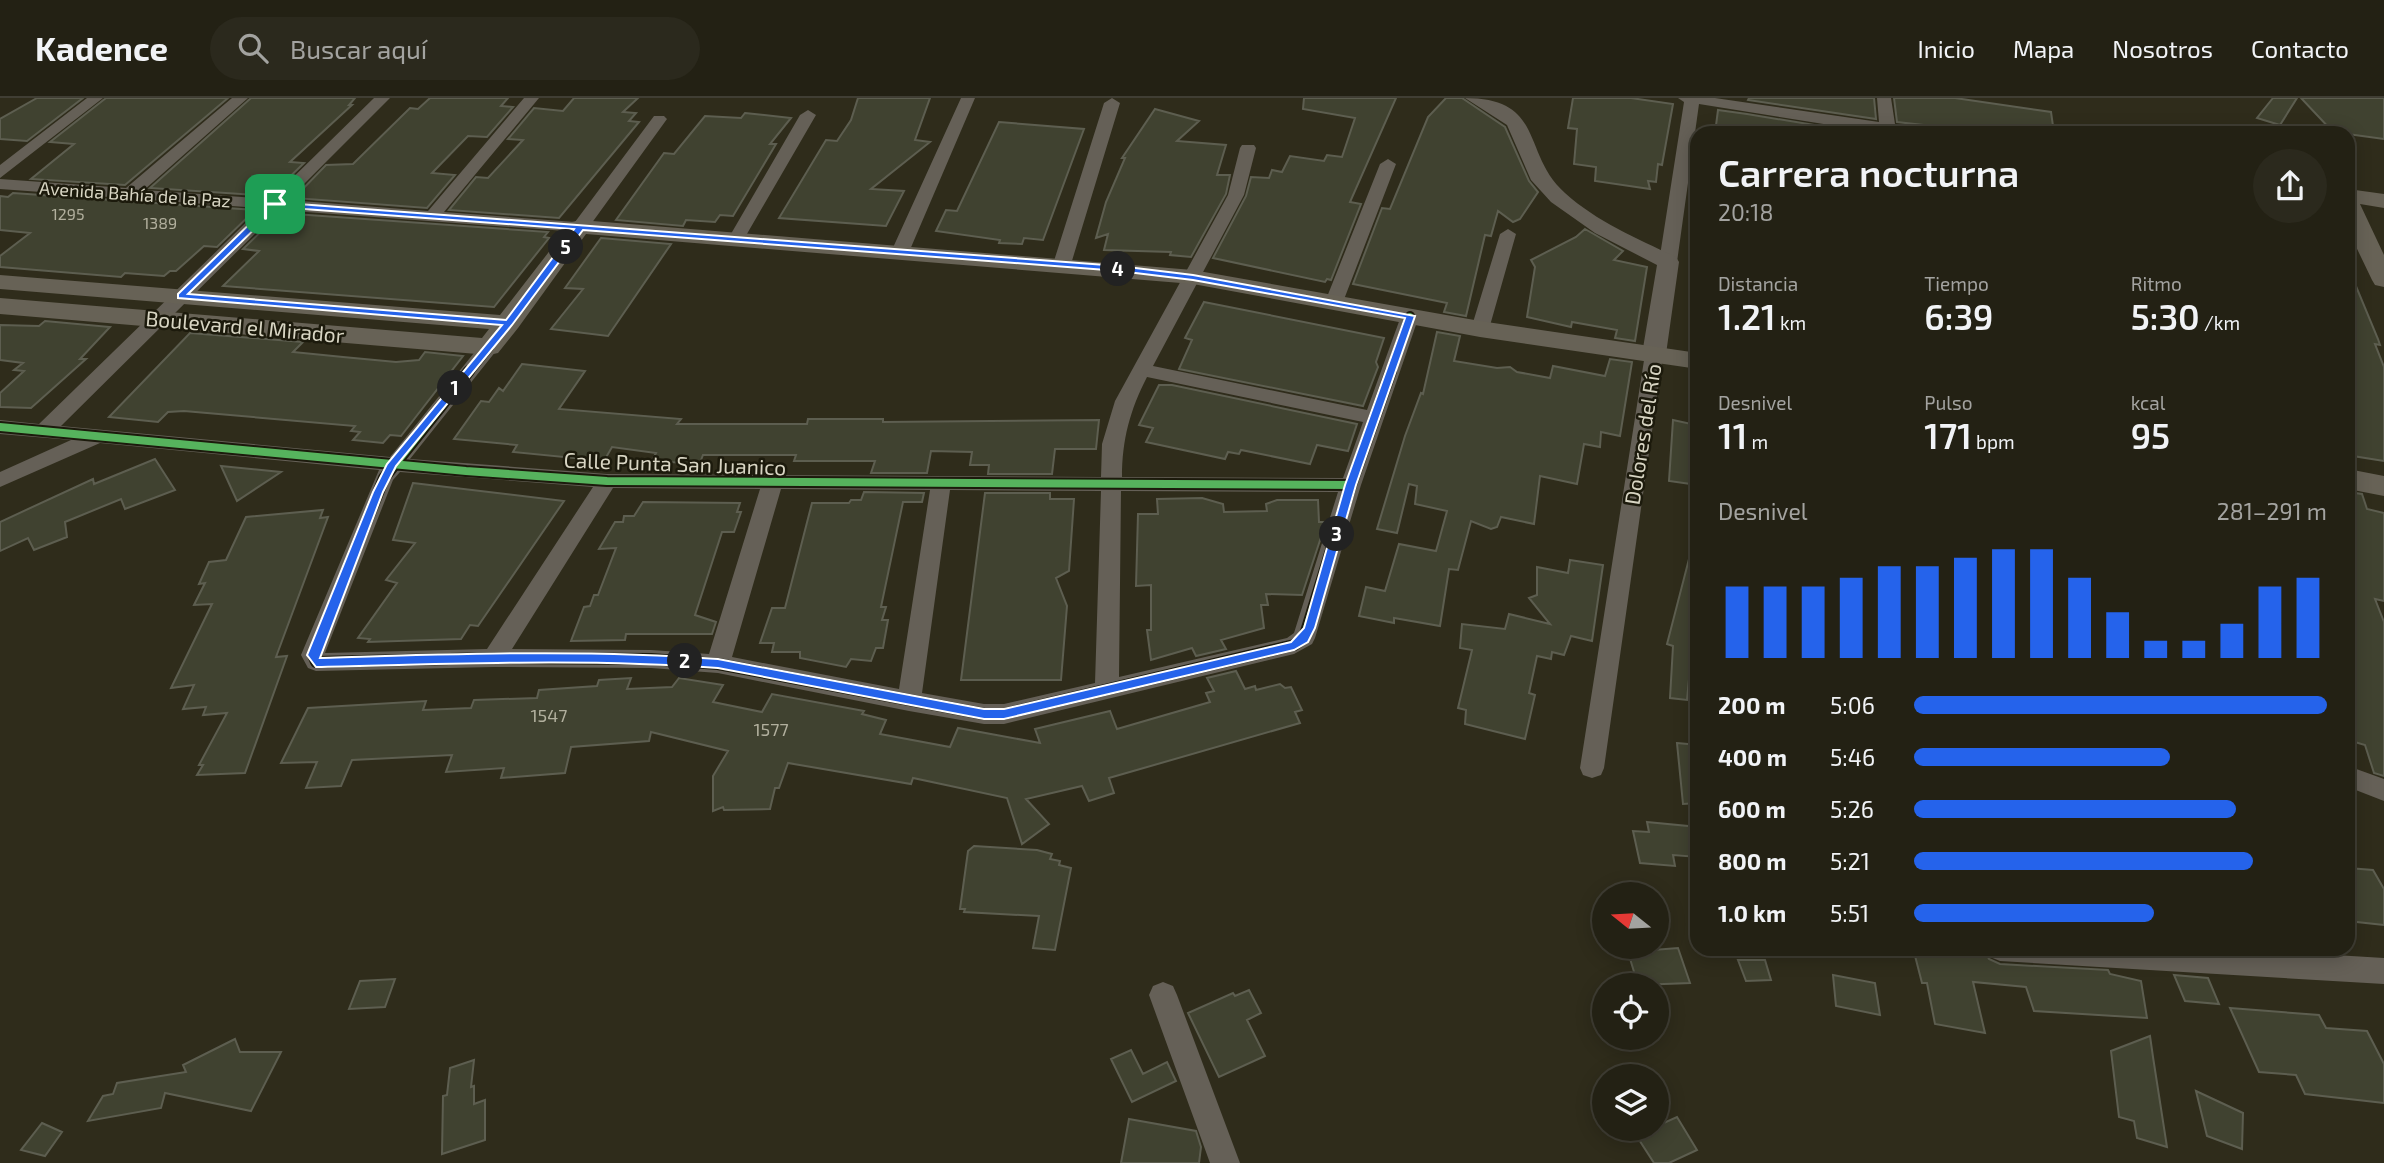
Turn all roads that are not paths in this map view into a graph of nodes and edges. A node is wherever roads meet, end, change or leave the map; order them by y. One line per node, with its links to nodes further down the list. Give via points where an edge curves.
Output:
1 (96, 98): 16 (street)
2 (242, 98): 18 (street)
3 (383, 98): 21 (street)
4 (532, 98): 22 (street)
5 (968, 98): 27 (street)
6 (1475, 98): 28 (street, via 1514,119 1525,135 1542,183 1563,203)
7 (1690, 98): 12 (street); 28 (street, Dolores del Río)
8 (1884, 98): 13 (street)
9 (1112, 103): 29 (street)
10 (808, 115): 26 (street)
11 (660, 119): 24 (street)
12 (1858, 126)
13 (1887, 126)
14 (1248, 148): 30 (street, via 1236,195)
15 (1388, 164): 34 (street)
16 (0, 173)
17 (0, 184): 18 (street, Avenida Bahía de la Paz)
18 (130, 193): 21 (street, Avenida Bahía de la Paz)
19 (2355, 197): 20 (main road)
20 (2384, 201)
21 (275, 204): 22 (street, Avenida Bahía de la Paz); 33 (street)
22 (432, 216): 24 (street, Avenida Bahía de la Paz)
23 (2355, 219): 31 (main road)
24 (580, 227): 26 (main road, Avenida Bahía de la Paz); 38 (main road)
25 (1508, 233): 39 (street)
26 (736, 239): 27 (main road, Avenida Bahía de la Paz)
27 (900, 252): 29 (main road, Avenida Bahía de la Paz)
28 (1668, 262): 41 (street, Dolores del Río)
29 (1062, 264): 30 (main road, Avenida Bahía de la Paz)
30 (1193, 277): 34 (main road, Avenida Bahía de la Paz); 43 (street)
31 (2384, 280)
32 (0, 282): 33 (main road, Boulevard el Mirador)
33 (181, 296): 37 (street); 38 (main road, Boulevard el Mirador)
34 (1334, 302): 36 (main road, Avenida Bahía de la Paz)
35 (0, 306): 37 (main road, Boulevard el Mirador)
36 (1410, 316): 39 (main road, Avenida Bahía de la Paz); 44 (street)
37 (158, 319): 40 (main road, Boulevard el Mirador); 46 (street)
38 (509, 323): 40 (main road)
39 (1480, 329): 41 (main road, Avenida Bahía de la Paz)
40 (489, 346): 48 (street)
41 (1654, 354): 42 (main road, Avenida Bahía de la Paz); 61 (street, Dolores del Río)
42 (1690, 360)
43 (1142, 370): 44 (street); 52 (street, via 1117,423)
44 (1375, 418): 55 (street)
45 (0, 427): 46 (street, Calle Punta San Juanico)
46 (44, 431): 47 (street, Calle Punta San Juanico)
47 (101, 435): 48 (street, Calle Punta San Juanico); 49 (street)
48 (392, 464): 51 (street, Calle Punta San Juanico); 57 (street, via 313,659 323,663)
49 (0, 480)
50 (2355, 480): 56 (main road)
51 (607, 481): 53 (street, Calle Punta San Juanico); 57 (street)
52 (1111, 482): 54 (street, Calle Punta San Juanico); 55 (street, Calle Punta San Juanico); 59 (street)
53 (772, 483): 54 (street, Calle Punta San Juanico); 58 (street)
54 (941, 484): 60 (street)
55 (1351, 485): 59 (street, via 1304,638 1294,645)
56 (2384, 486)
57 (494, 658): 58 (street)
58 (718, 664): 60 (street)
59 (1107, 690): 60 (street, via 1004,714)
60 (909, 701)
61 (1592, 768)
62 (2355, 779): 63 (street)
63 (2384, 790)
64 (2134, 956): 65 (street)
65 (2384, 971)
66 (1163, 995): 67 (street)
67 (1225, 1163)

